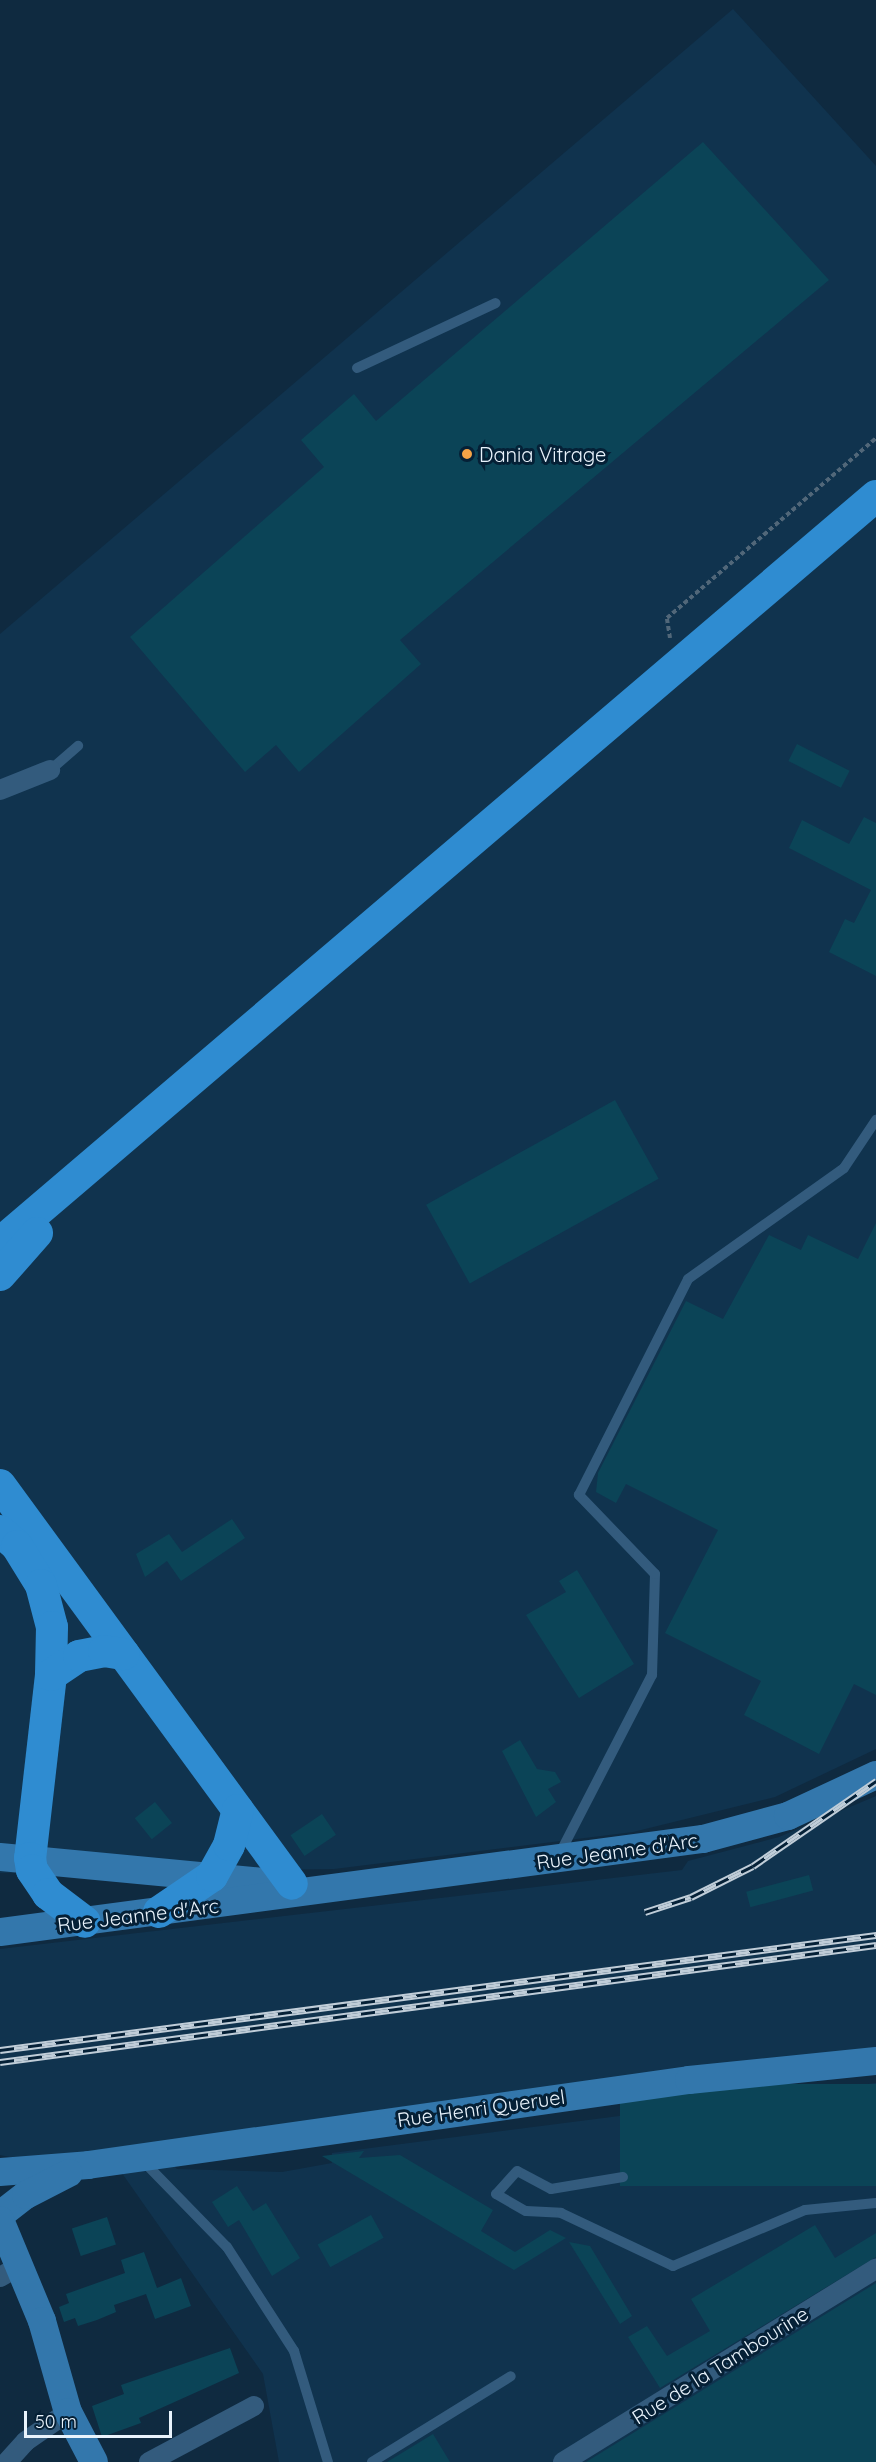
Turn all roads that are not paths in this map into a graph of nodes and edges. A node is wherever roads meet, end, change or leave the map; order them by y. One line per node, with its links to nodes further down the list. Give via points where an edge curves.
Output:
1 (496, 303): 2 (lane)
2 (357, 368)
3 (876, 496): 7 (main road)
4 (78, 746): 5 (lane)
5 (47, 773): 6 (street)
6 (0, 790)
7 (308, 978): 8 (main road); 12 (main road, via 25,1244)
8 (221, 1052): 10 (main road); 11 (main road)
9 (876, 1120): 20 (lane, via 844,1168 688,1279 579,1495 655,1574 652,1675)
10 (0, 1222)
11 (0, 1243)
12 (0, 1275)
13 (0, 1485): 15 (main road)
14 (0, 1531): 16 (main road, via 17,1546 41,1585 52,1627)
15 (124, 1654): 16 (main road, via 104,1651 79,1656); 18 (main road)
16 (51, 1675): 19 (main road)
17 (876, 1775): 20 (main road, Rue Jeanne d'Arc, via 828,1800 747,1828 704,1839)
18 (238, 1810): 21 (main road, via 229,1845); 22 (main road)
19 (15, 1858): 21 (main road, Rue Jeanne d'Arc); 25 (main road)
20 (556, 1861): 23 (main road, Rue Jeanne d'Arc)
21 (212, 1876): 22 (main road, Rue Jeanne d'Arc); 24 (main road)
22 (292, 1884): 23 (main road, Rue Jeanne d'Arc)
23 (347, 1887): 24 (main road, Rue Jeanne d'Arc)
24 (159, 1912): 25 (main road, Rue Jeanne d'Arc)
25 (85, 1922): 26 (main road, Rue Jeanne d'Arc)
26 (0, 1932)
27 (876, 2061): 28 (main road, Rue Henri Queruel, via 677,2082)
28 (137, 2155): 29 (main road, Rue Henri Queruel); 43 (lane, via 227,2247 294,2351)
29 (88, 2165): 30 (main road, Rue Henri Queruel); 33 (main road, Rue Henri Queruel, via 26,2195)
30 (0, 2172)
31 (623, 2178): 32 (lane, via 551,2189 517,2171 496,2194 526,2211 561,2213 673,2266 805,2210)
32 (876, 2203)
33 (0, 2214)
34 (0, 2220): 36 (main road)
35 (876, 2269): 45 (street, Rue de la Tambourine)
36 (10, 2271): 39 (main road)
37 (512, 2376): 44 (lane)
38 (254, 2406): 42 (street)
39 (68, 2412): 40 (street, via 26,2441); 41 (main road)
40 (7, 2462)
41 (94, 2462)
42 (149, 2462)
43 (327, 2462)
44 (372, 2462)
45 (563, 2462)

